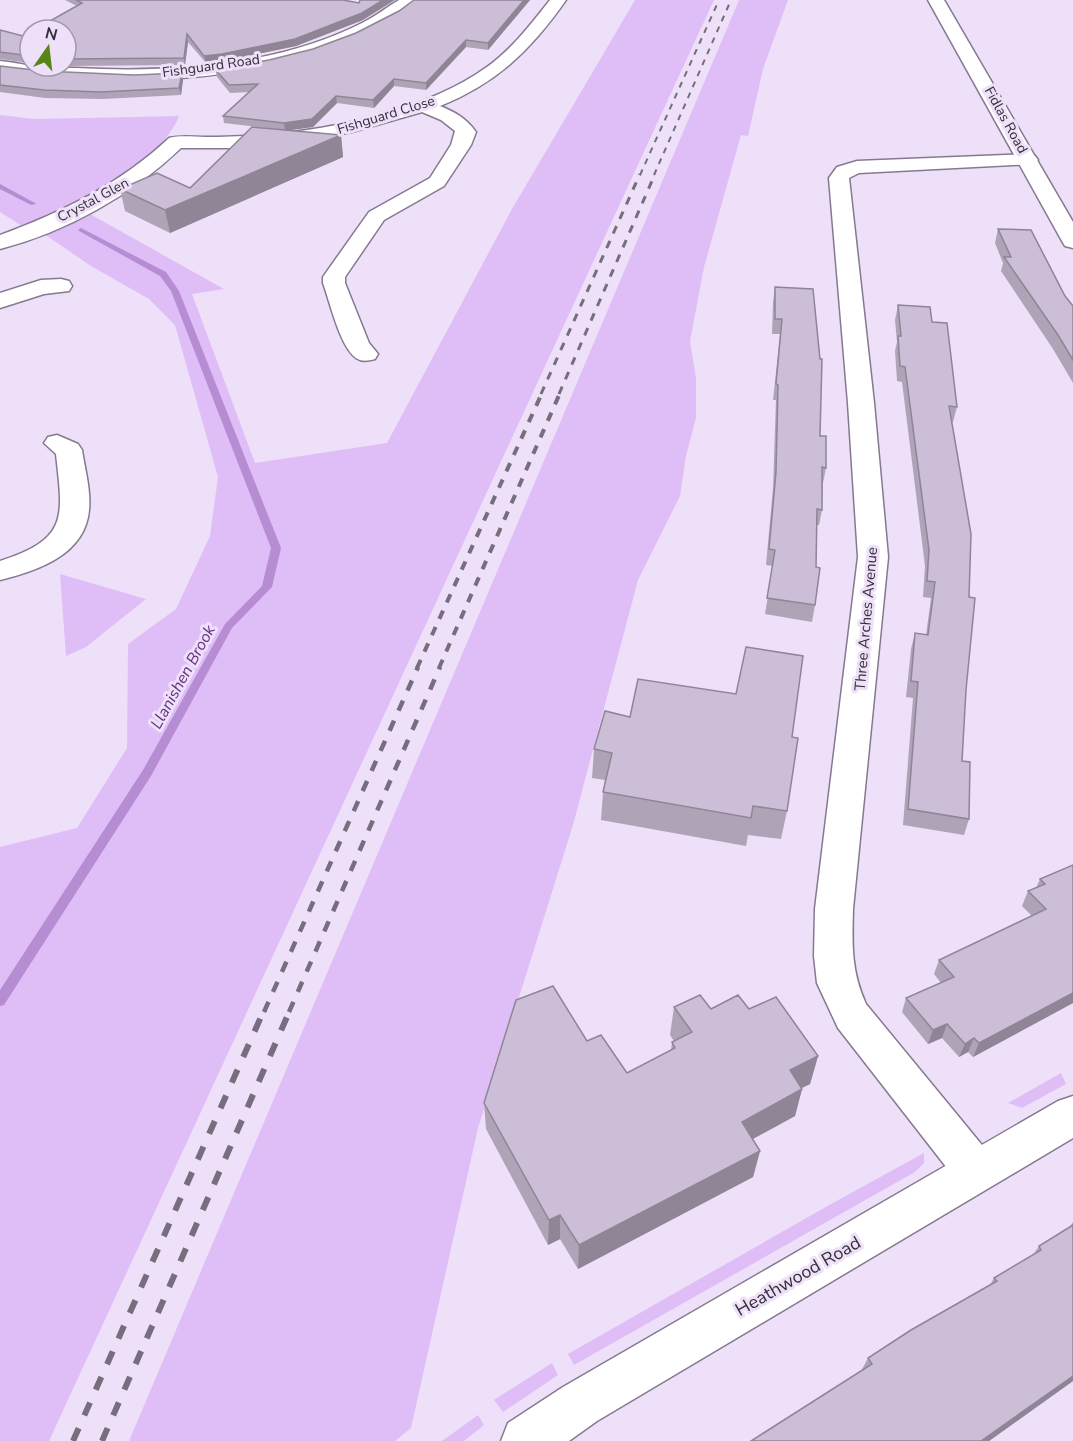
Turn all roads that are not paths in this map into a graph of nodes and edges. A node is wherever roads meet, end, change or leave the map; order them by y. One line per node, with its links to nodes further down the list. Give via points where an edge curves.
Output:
1 (410, 0): 4 (street, Fishguard Road, via 375,23 342,38 224,67 112,75)
2 (558, 0): 5 (street, Fishguard Close, via 502,64 471,85)
3 (936, 0): 7 (street, Fidlas Road)
4 (0, 66)
5 (423, 106): 6 (street, Fishguard Close, via 354,127 294,138 237,144); 12 (street, via 463,126 466,132 461,145 437,182 371,220 334,276 358,346)
6 (176, 142): 9 (street, Crystal Glen, via 114,191 61,218)
7 (1028, 160): 8 (street, Fidlas Road); 16 (street, Three Arches Avenue, via 857,167 844,171 839,178 873,557 834,909 833,956 837,982 852,1016)
8 (1073, 241)
9 (0, 242)
10 (61, 286): 11 (street, via 40,287)
11 (0, 300)
12 (366, 354)
13 (57, 443): 14 (street, via 69,450 75,512 72,523 44,555)
14 (0, 571)
15 (1073, 1115): 16 (street, Heathwood Road)
16 (976, 1171): 17 (street, Heathwood Road, via 580,1404)
17 (526, 1441)

